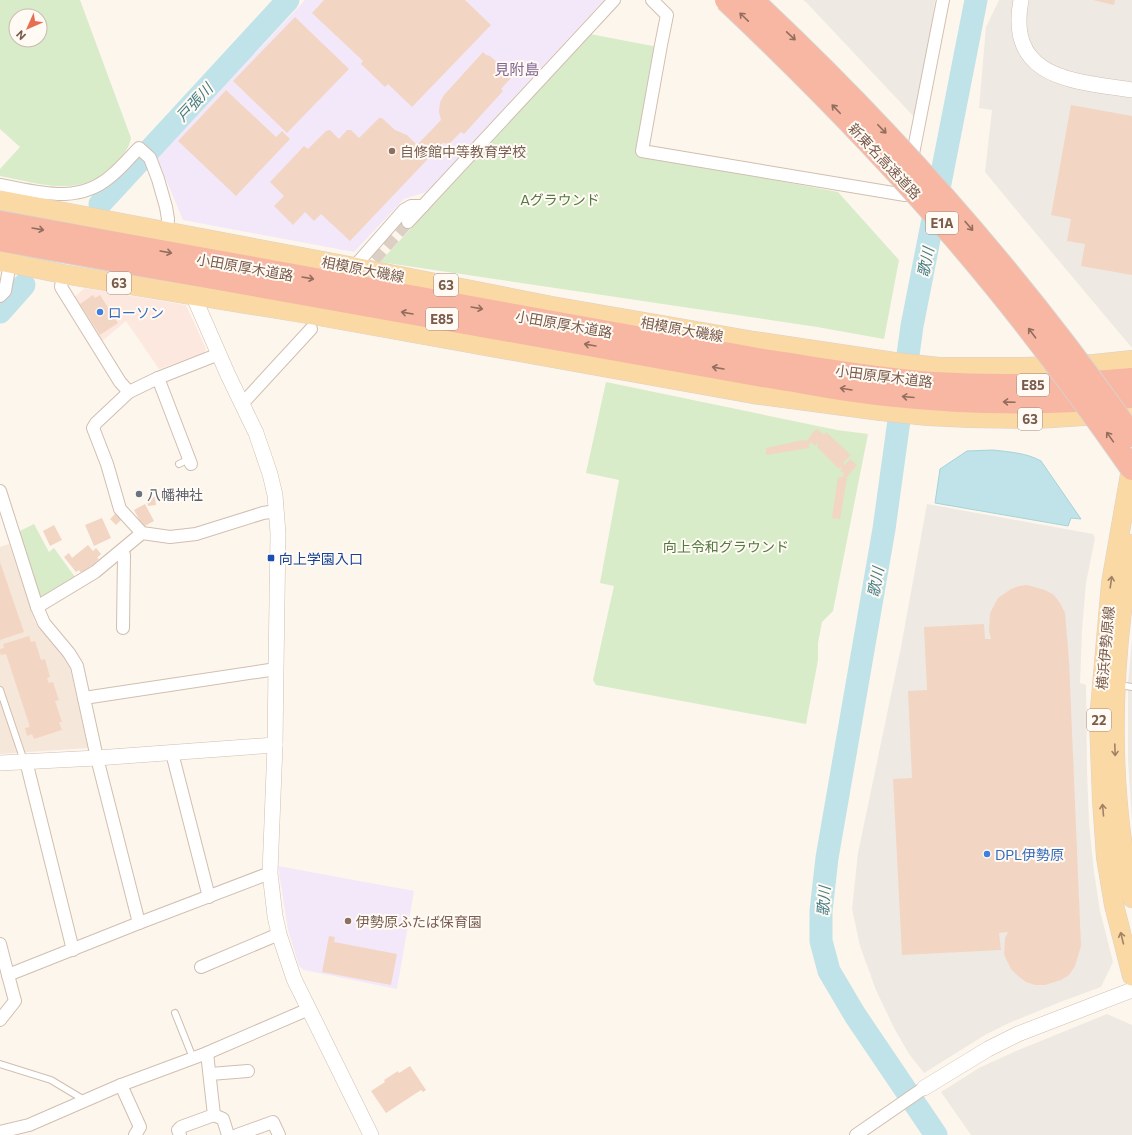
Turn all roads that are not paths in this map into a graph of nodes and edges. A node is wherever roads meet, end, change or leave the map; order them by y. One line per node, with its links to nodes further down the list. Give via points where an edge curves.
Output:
1 (614, 0): 10 (street)
2 (652, 0): 5 (street, via 668,15 660,45 642,151 905,195)
3 (726, 0): 34 (highway, 新東名高速道路 / E1A, one-way to 3, bridge, via 1024,322 954,236 865,138)
4 (752, 0): 31 (highway, 新東名高速道路 / E1A, one-way to 31, bridge, via 889,136 966,222 1039,309)
5 (944, 0)
6 (1021, 0): 7 (street, via 1021,38 1040,66 1059,77)
7 (1132, 90)
8 (0, 185): 13 (street, via 56,195 76,194 94,188 111,177 140,148 150,158 158,179 166,207)
9 (0, 200): 13 (main road, 相模原大磯線 / 63)
10 (423, 206): 12 (street); 16 (street, via 411,206 404,210)
11 (0, 222): 25 (highway, 小田原厚木道路 / E85, one-way to 25, via 769,361)
12 (408, 222)
13 (167, 231): 16 (main road, 相模原大磯線 / 63)
14 (0, 240): 25 (highway, 小田原厚木道路 / E85, one-way to 14, via 762,376)
15 (5, 262): 17 (main road, 相模原大磯線 / 63); 19 (street, via 5,291)
16 (354, 267): 25 (main road, 相模原大磯線 / 63, via 552,306 754,341)
17 (64, 274): 18 (main road, 相模原大磯線 / 63); 27 (street, via 61,287 120,382)
18 (193, 295): 21 (street); 25 (main road, 相模原大磯線 / 63, via 753,394)
19 (0, 296)
20 (311, 329): 29 (street)
21 (219, 354): 23 (street); 29 (street)
22 (1132, 360): 26 (main road, 相模原大磯線 / 63, via 1025,367)
23 (158, 378): 27 (street); 32 (street)
24 (1132, 379): 26 (highway, 小田原厚木道路 / E85)
25 (887, 387): 26 (highway, 小田原厚木道路 / E85); 26 (main road, 相模原大磯線 / 63)
26 (933, 391): 28 (highway, 小田原厚木道路 / E85, one-way to 26, via 1015,403); 30 (main road, 相模原大磯線 / 63, via 970,418 1036,419)
27 (129, 392): 37 (street, via 93,428 111,462 120,509)
28 (1132, 397)
29 (242, 404): 36 (street, via 270,474)
30 (1132, 413)
31 (1132, 436)
32 (186, 462)
33 (1132, 463): 60 (main road, 横浜伊勢原線 / 22, one-way to 33, via 1114,905 1106,857 1099,720 1111,583)
34 (1132, 469)
35 (0, 491): 40 (street)
36 (276, 511): 37 (street, via 196,534 170,538); 42 (street)
37 (142, 533): 39 (street)
38 (1132, 544): 43 (main road, 横浜伊勢原線 / 22, via 1120,620)
39 (121, 551): 40 (street, via 95,572); 41 (street, via 124,555)
40 (37, 608): 45 (street, via 44,623 69,652 77,666)
41 (123, 628)
42 (276, 669): 45 (street); 46 (street)
43 (1124, 686): 53 (main road, 横浜伊勢原線 / 22, one-way to 53, via 1114,720 1117,800)
44 (0, 690): 49 (lane)
45 (84, 698): 48 (street)
46 (276, 745): 47 (street); 51 (street)
47 (172, 753): 48 (street); 52 (street)
48 (97, 758): 49 (street); 54 (street)
49 (25, 761): 50 (street); 57 (street)
50 (0, 763)
51 (270, 873): 52 (street); 55 (street)
52 (209, 897): 54 (street)
53 (1132, 898)
54 (139, 923): 57 (street)
55 (279, 934): 58 (street, via 211,956); 62 (street, via 294,979)
56 (0, 944): 59 (street)
57 (74, 950): 59 (street)
58 (201, 966)
59 (8, 975): 64 (street, via 15,1001)
60 (1132, 976)
61 (1132, 990): 71 (street, via 1018,1034)
62 (309, 1010): 65 (street); 80 (street)
63 (175, 1013): 66 (lane)
64 (0, 1020)
65 (207, 1053): 66 (street); 69 (street)
66 (193, 1058): 70 (street)
67 (0, 1064): 72 (lane, via 51,1080)
68 (248, 1071): 69 (street)
69 (210, 1074): 73 (street)
70 (121, 1085): 72 (street); 75 (street, via 140,1127)
71 (924, 1088): 81 (street)
72 (86, 1101): 74 (street, via 29,1125)
73 (214, 1114): 76 (street, via 180,1126); 77 (street, via 223,1119)
74 (0, 1132)
75 (134, 1135)
76 (180, 1135)
77 (228, 1135)
78 (237, 1135): 79 (street, via 273,1122)
79 (279, 1135)
80 (371, 1135)
81 (856, 1135)

